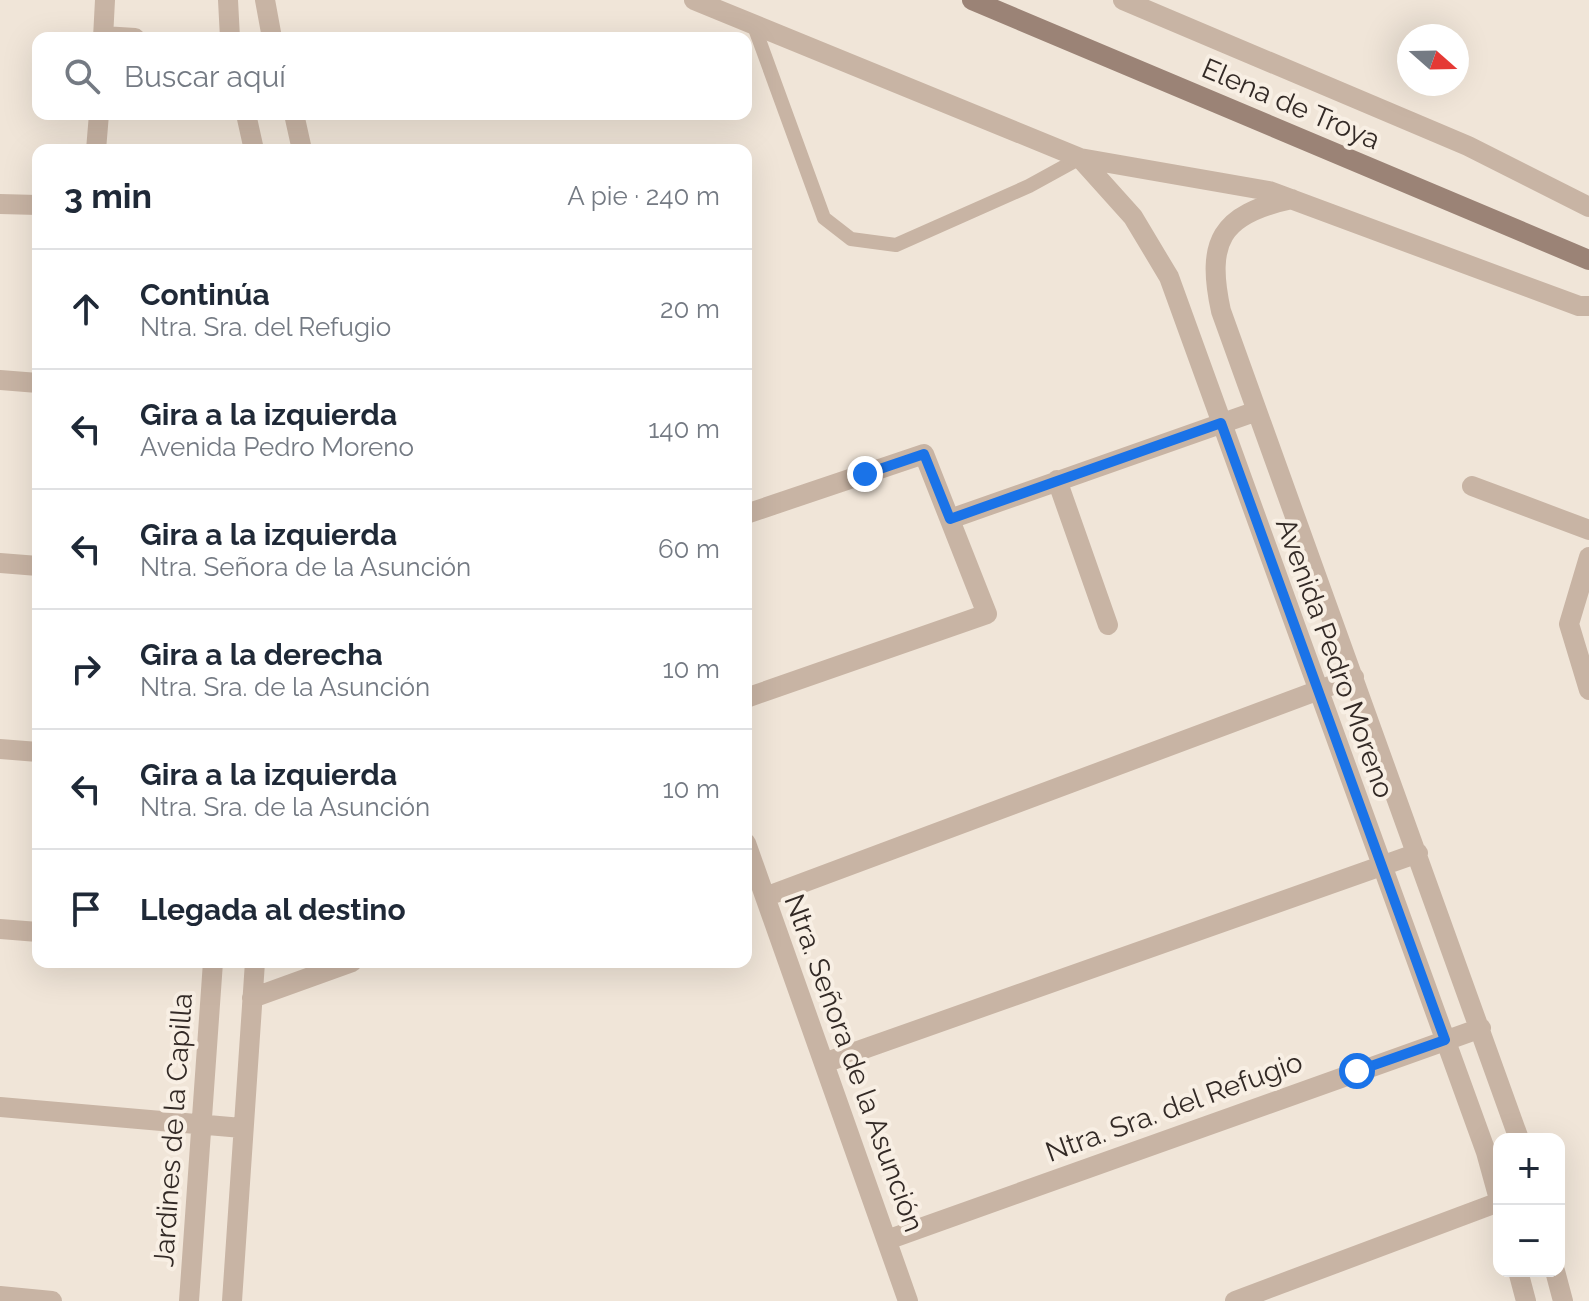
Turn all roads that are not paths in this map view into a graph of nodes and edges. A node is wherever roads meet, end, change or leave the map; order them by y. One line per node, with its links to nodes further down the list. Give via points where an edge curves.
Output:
1 (105, 0): 8 (street)
2 (228, 0): 9 (street)
3 (265, 0): 10 (street)
4 (694, 0): 7 (street)
5 (972, 0): 22 (main road, Elena de Troya)
6 (1123, 0): 21 (street, via 1468,146)
7 (754, 26): 17 (street); 17 (lane, via 824,218 851,239 896,245)
8 (103, 32)
9 (230, 32)
10 (271, 32)
11 (98, 120): 14 (street)
12 (247, 120): 15 (street)
13 (295, 120): 16 (street)
14 (96, 144)
15 (253, 144)
16 (301, 144)
17 (1080, 158): 18 (street); 27 (street, Avenida Pedro Moreno, via 1133,217 1169,277)
18 (1292, 199): 23 (street); 26 (street, Avenida Pedro Moreno, via 1237,219 1214,256 1221,311)
19 (0, 204): 20 (street)
20 (32, 205)
21 (1589, 207)
22 (1589, 260)
23 (1589, 306)
24 (0, 380): 25 (street)
25 (32, 383)
26 (1257, 411): 27 (street); 37 (street, Avenida Pedro Moreno)
27 (1221, 423): 28 (street); 38 (street, Avenida Pedro Moreno)
28 (1057, 480): 31 (street); 36 (street)
29 (1472, 486): 32 (street)
30 (752, 512): 31 (street, via 924,454)
31 (950, 519): 40 (street, via 987,614)
32 (1589, 530)
33 (1589, 557): 39 (street, via 1569,624)
34 (0, 563): 35 (street)
35 (32, 566)
36 (1108, 625)
37 (1354, 677): 38 (street); 43 (street, Avenida Pedro Moreno)
38 (1316, 690): 45 (street, Avenida Pedro Moreno); 46 (street)
39 (1589, 690)
40 (752, 696)
41 (0, 749): 42 (street)
42 (32, 752)
43 (1418, 853): 45 (street); 53 (street, Avenida Pedro Moreno)
44 (752, 860): 46 (street, Ntra. Señora de la Asunción)
45 (1382, 867): 54 (street, Avenida Pedro Moreno); 55 (street)
46 (765, 897): 55 (street, Ntra. Señora de la Asunción)
47 (0, 929): 48 (street)
48 (32, 932)
49 (213, 968): 57 (street, Jardines de la Capilla)
50 (254, 968): 52 (street)
51 (335, 968): 52 (street)
52 (252, 998): 58 (street)
53 (1481, 1028): 54 (street, Ntra. Sra. del Refugio); 59 (street, Avenida Pedro Moreno)
54 (1445, 1040): 60 (street, Avenida Pedro Moreno); 62 (street, Ntra. Sra. del Refugio)
55 (824, 1063): 62 (street, Ntra. Señora de la Asunción)
56 (0, 1107): 57 (street)
57 (203, 1124): 58 (street); 67 (street, Jardines de la Capilla)
58 (242, 1128): 68 (street)
59 (1517, 1133)
60 (1493, 1183)
61 (1493, 1203): 70 (street)
62 (887, 1240): 69 (street, Ntra. Señora de la Asunción)
63 (1520, 1277): 71 (street)
64 (1557, 1277): 72 (street)
65 (0, 1296): 66 (street)
66 (52, 1301)
67 (189, 1301)
68 (232, 1301)
69 (908, 1301)
70 (1235, 1301)
71 (1526, 1301)
72 (1563, 1301)

